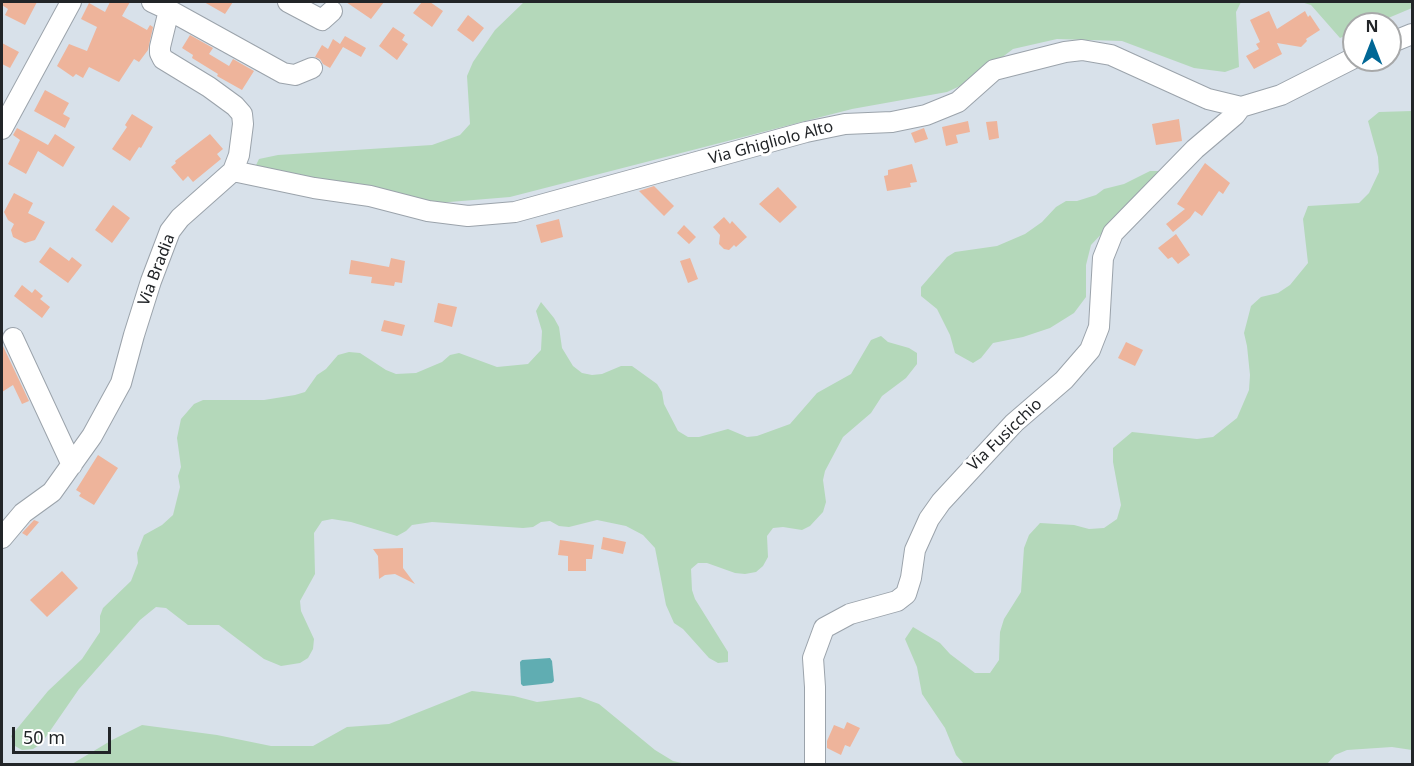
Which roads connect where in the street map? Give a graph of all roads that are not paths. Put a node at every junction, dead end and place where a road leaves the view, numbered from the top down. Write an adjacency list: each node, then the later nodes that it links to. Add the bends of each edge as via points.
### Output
1 (71, 2): 7 (street)
2 (288, 2): 4 (street, via 322,20)
3 (160, 6): 6 (street, via 283,73 295,75); 10 (street, via 163,59 209,87 242,114 239,155)
4 (332, 11)
5 (1342, 64): 8 (street, via 1281,95)
6 (312, 68)
7 (8, 100): 9 (street)
8 (1241, 107): 10 (street, Via Ghigliolo Alto, via 1208,99 1111,55 1082,50 994,70 958,102 926,115 806,132 515,212 468,216 428,211 370,196); 14 (street, Via Fusicchio, via 1113,233 1102,258 1100,327 1090,350 1064,380 1014,423 941,502 915,550 906,594 897,601 850,614 824,628 813,658)
9 (2, 129)
10 (233, 171): 12 (street, Via Bradia, via 170,231 121,383)
11 (13, 338): 12 (street)
12 (72, 465): 13 (street, Via Bradia, via 52,492 23,513)
13 (2, 538)
14 (814, 765)

